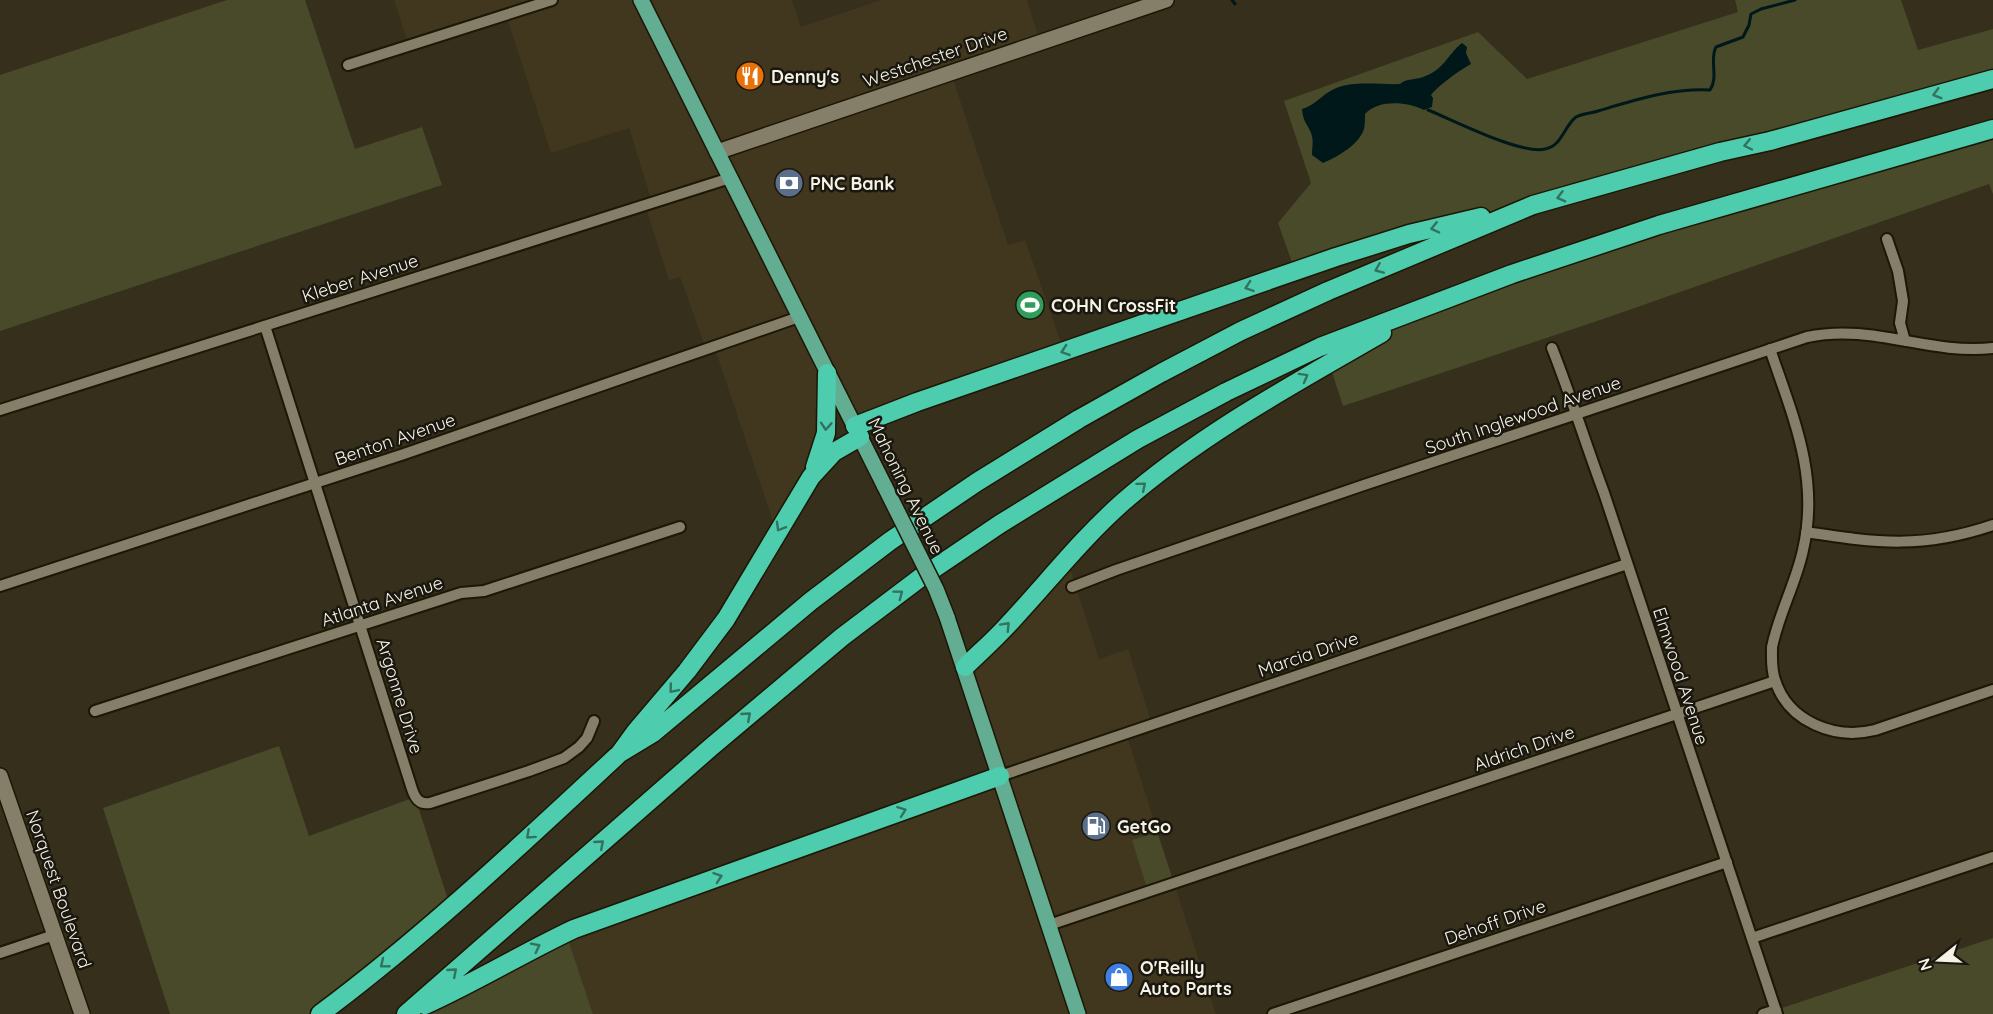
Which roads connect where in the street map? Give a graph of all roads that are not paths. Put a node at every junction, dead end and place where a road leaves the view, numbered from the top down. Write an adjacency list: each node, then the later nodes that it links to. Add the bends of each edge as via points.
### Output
1 (552, 0): 4 (street)
2 (641, 0): 7 (main road, Mahoning Avenue)
3 (1166, 0): 7 (street, Westchester Drive)
4 (348, 65)
5 (1993, 79): 9 (highway, one-way to 9)
6 (1993, 129): 11 (highway, via 1584,249)
7 (717, 152): 8 (main road, Mahoning Avenue)
8 (730, 178): 12 (main road, Mahoning Avenue); 13 (street, Kleber Avenue)
9 (1533, 205): 21 (highway, one-way to 21, via 1336,256 917,402); 37 (highway, one-way to 37, via 1252,326 1079,419 890,541 806,605 653,733)
10 (1887, 239): 14 (street, via 1898,271 1903,301 1900,323)
11 (1425, 308): 31 (highway, one-way to 11, via 1094,529 1148,481 1254,406); 47 (highway, one-way to 11, via 800,671 949,558 1068,480 1226,392 1320,346)
12 (799, 316): 18 (main road, Mahoning Avenue); 23 (street, Benton Avenue)
13 (265, 326): 19 (street, Kleber Avenue); 23 (street, Argonne Drive)
14 (1905, 341): 16 (street, South Inglewood Avenue, via 1957,350); 17 (street, South Inglewood Avenue, via 1833,333)
15 (1552, 348): 20 (street, Elmwood Avenue)
16 (1993, 348)
17 (1770, 349): 20 (street, South Inglewood Avenue); 26 (street, via 1805,457 1809,495)
18 (827, 373): 21 (main road, Mahoning Avenue); 22 (highway, one-way to 22, via 826,433)
19 (0, 410)
20 (1576, 414): 27 (street, Elmwood Avenue); 29 (street, South Inglewood Avenue)
21 (858, 431): 22 (highway); 31 (main road, Mahoning Avenue, bridge, via 936,589)
22 (811, 477): 37 (highway, one-way to 37, via 726,619)
23 (316, 483): 28 (street, Benton Avenue); 30 (street, Argonne Drive)
24 (1993, 525): 26 (street, via 1918,542 1878,542)
25 (680, 527): 30 (street, Atlanta Avenue, via 484,591 461,593)
26 (1806, 532): 32 (street, via 1774,638)
27 (1627, 564): 35 (street, Elmwood Avenue); 39 (street, Marcia Drive)
28 (0, 586)
29 (1072, 587)
30 (360, 625): 34 (street, Atlanta Avenue); 36 (street, Argonne Drive, via 412,789 421,803 564,758 587,738)
31 (965, 667): 39 (main road, Mahoning Avenue)
32 (1775, 681): 33 (street, via 1798,714 1821,728 1844,734 1875,730); 35 (street, Aldrich Drive)
33 (1993, 690)
34 (95, 711)
35 (1677, 714): 41 (street, Elmwood Avenue); 42 (street, Aldrich Drive)
36 (594, 721)
37 (620, 753): 49 (highway, one-way to 49, via 408,944)
38 (0, 776): 43 (street, Norquest Boulevard)
39 (1000, 776): 42 (main road, Mahoning Avenue); 47 (highway, one-way to 39, via 574,929)
40 (1993, 857): 44 (street)
41 (1727, 862): 44 (street, Elmwood Avenue); 51 (street, Dehoff Drive)
42 (1049, 926): 50 (main road, Mahoning Avenue)
43 (54, 935): 45 (street); 48 (street, Norquest Boulevard)
44 (1752, 938): 46 (street, Elmwood Avenue)
45 (0, 953)
46 (1777, 1012): 52 (street)
47 (408, 1013)
48 (82, 1014)
49 (320, 1014)
50 (1078, 1014)
51 (1273, 1014)
52 (1763, 1014)

